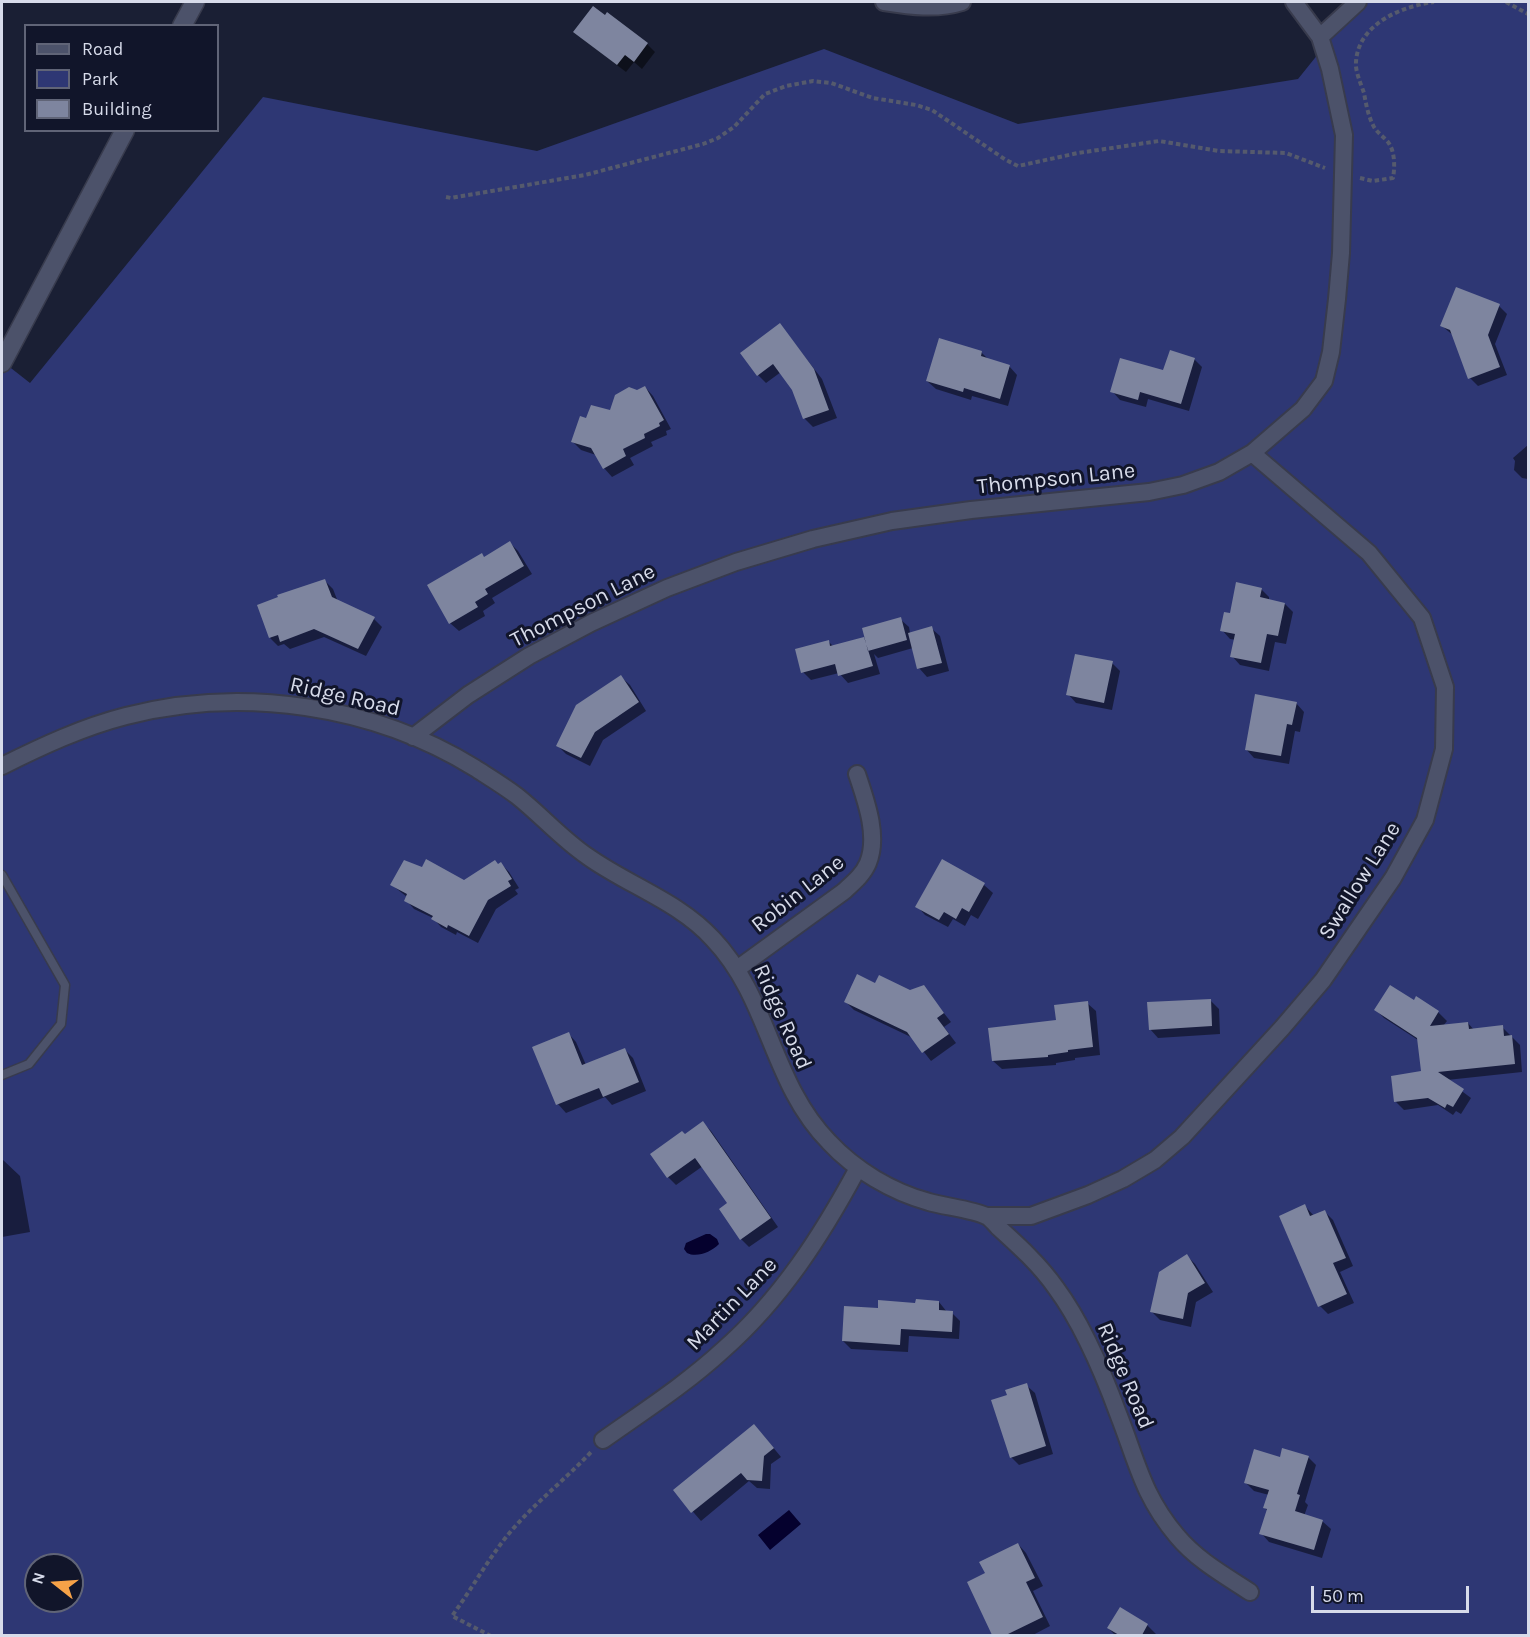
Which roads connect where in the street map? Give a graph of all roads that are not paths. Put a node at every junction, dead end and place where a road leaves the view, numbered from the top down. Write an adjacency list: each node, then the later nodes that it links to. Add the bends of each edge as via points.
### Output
1 (195, 2): 6 (street)
2 (884, 2): 3 (street, via 936,7)
3 (962, 2)
4 (1294, 2): 7 (street, Thompson Lane)
5 (1358, 2): 7 (street)
6 (183, 24)
7 (1320, 37): 10 (street, Thompson Lane, via 1344,135 1341,253 1331,352 1324,381 1303,409)
8 (124, 132): 9 (street)
9 (4, 352)
10 (1252, 453): 11 (street, Thompson Lane, via 1219,472 1160,490 892,521 736,562 667,588 550,645 468,695); 18 (street, Swallow Lane, via 1369,553 1422,618 1445,687 1444,749 1425,820 1393,878 1323,980 1182,1137 1155,1160 1088,1195 1031,1216)
11 (413, 737): 12 (street, Ridge Road, via 325,710 226,702 176,706 127,716 79,730); 15 (street, Ridge Road, via 472,766 516,796 587,856 687,916 713,939)
12 (2, 766)
13 (857, 774): 15 (street, Robin Lane, via 873,840 868,863 843,892)
14 (2, 875): 16 (lane, via 65,985 61,1024 29,1064)
15 (737, 969): 17 (street, Ridge Road, via 761,1015 788,1086 829,1143)
16 (2, 1075)
17 (858, 1168): 18 (street, Ridge Road, via 923,1201); 19 (street, Martin Lane, via 831,1219 768,1306 690,1378)
18 (986, 1216): 20 (street, Ridge Road, via 1023,1249 1076,1316 1119,1414 1142,1482 1160,1514 1201,1560)
19 (603, 1440)
20 (1250, 1592)

